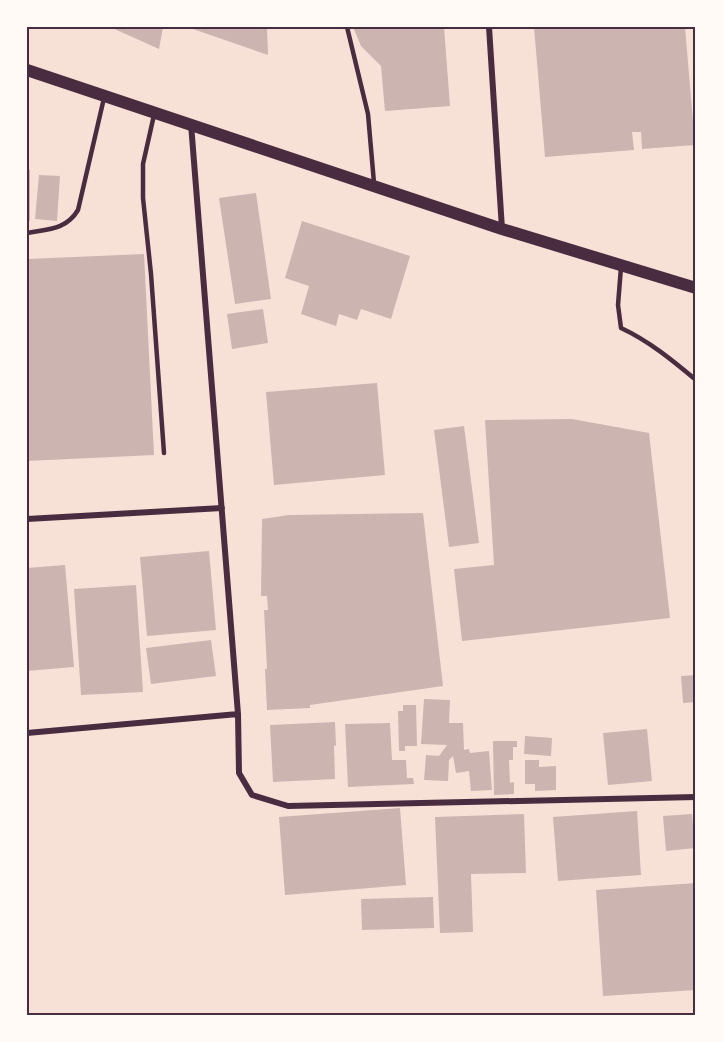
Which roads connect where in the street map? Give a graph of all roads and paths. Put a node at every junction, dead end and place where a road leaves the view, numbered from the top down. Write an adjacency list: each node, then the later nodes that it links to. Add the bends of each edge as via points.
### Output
1 (347, 27): 7 (lane, via 368,114)
2 (489, 27): 8 (street)
3 (27, 70): 4 (main road)
4 (104, 96): 5 (main road); 9 (lane, via 73,219 64,225)
5 (155, 112): 6 (main road); 13 (lane, via 143,164 143,198)
6 (191, 123): 7 (main road); 14 (street)
7 (374, 186): 8 (main road)
8 (501, 229): 10 (main road)
9 (27, 233)
10 (621, 265): 11 (main road); 12 (lane, via 621,328 639,336)
11 (696, 288)
12 (696, 380)
13 (164, 453)
14 (222, 508): 15 (street); 16 (street)
15 (27, 519)
16 (238, 714): 17 (street); 18 (street, via 239,773 252,795 288,806)
17 (27, 733)
18 (696, 797)

